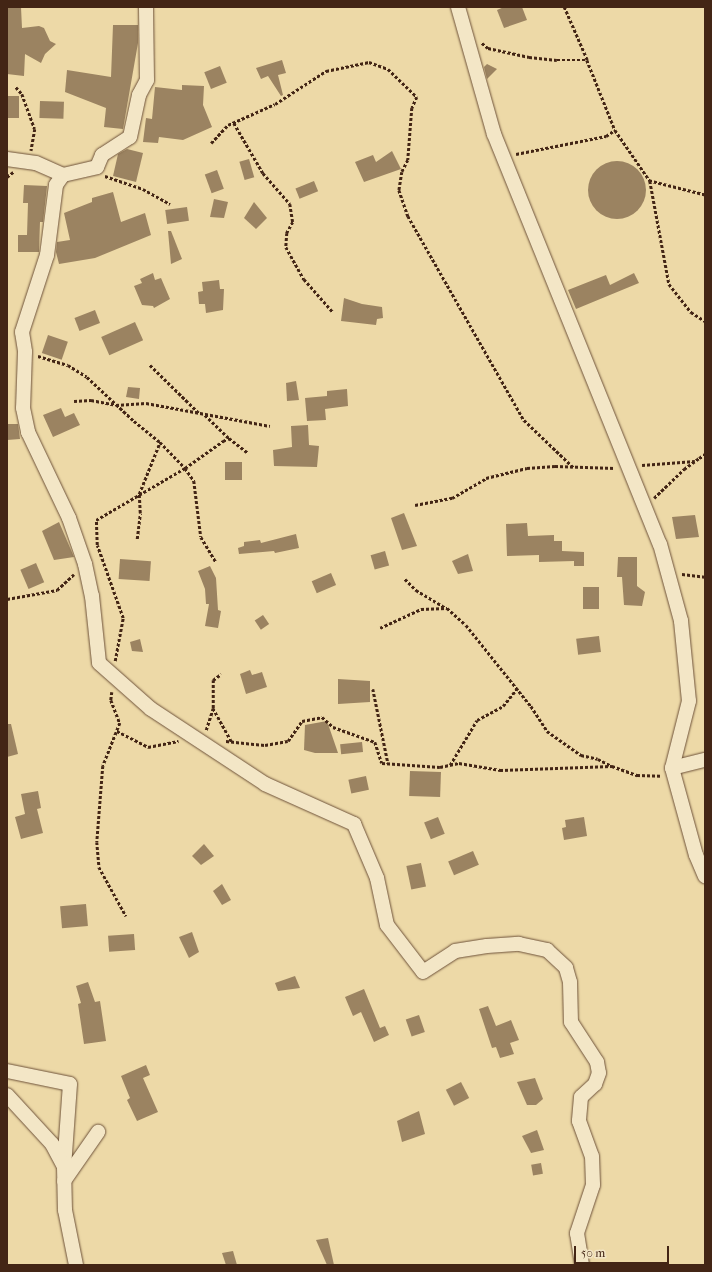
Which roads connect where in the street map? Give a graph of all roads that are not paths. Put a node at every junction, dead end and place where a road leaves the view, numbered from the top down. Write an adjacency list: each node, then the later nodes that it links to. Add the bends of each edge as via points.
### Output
1 (146, 7): 4 (street, via 147,80 139,95 130,136 102,155 96,167)
2 (458, 7): 6 (street, via 498,145 660,544 681,621 689,701)
3 (7, 159): 4 (street, via 36,163)
4 (63, 175): 13 (street, via 56,185 47,255 22,332 25,352 23,408 28,432 68,518 85,564 92,596 99,663 151,709 265,784 354,824 377,878 387,925 423,972 455,951 519,944 547,950 566,968 570,982 571,1022 597,1062 599,1073 595,1084 581,1097 579,1120 592,1156 593,1185 577,1234)
5 (705, 760): 6 (street)
6 (672, 768): 7 (street, via 696,855)
7 (705, 876)
8 (7, 1071): 11 (street, via 70,1084)
9 (7, 1095): 11 (street, via 52,1144)
10 (98, 1132): 11 (street)
11 (64, 1174): 12 (street, via 65,1210)
12 (76, 1265)
13 (582, 1265)

